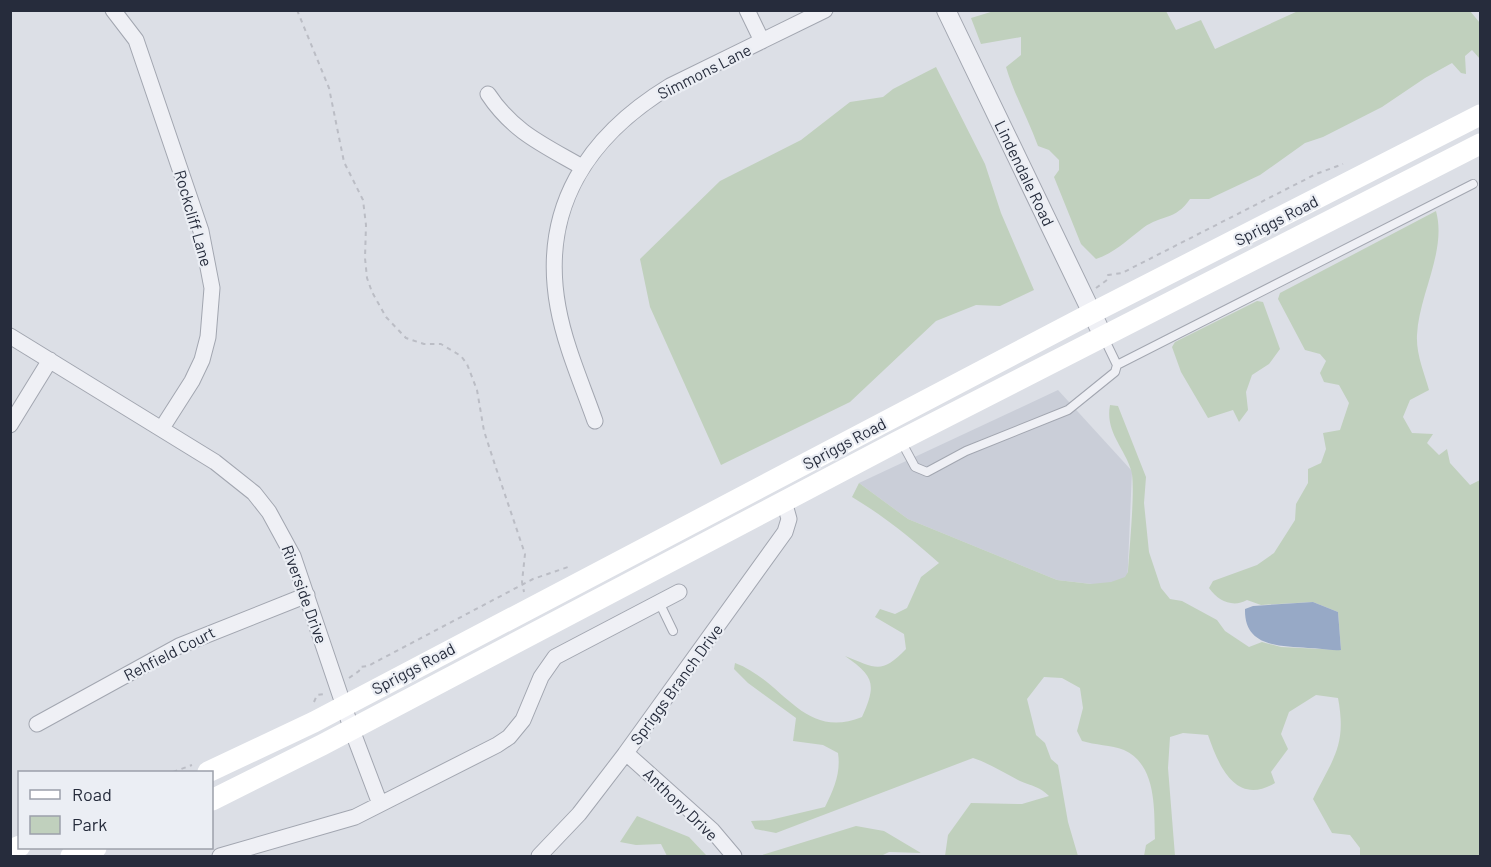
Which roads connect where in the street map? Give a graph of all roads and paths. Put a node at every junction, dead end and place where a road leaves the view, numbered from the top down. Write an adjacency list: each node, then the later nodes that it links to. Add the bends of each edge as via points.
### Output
1 (113, 10): 21 (street, Rockcliff Lane, via 136,40 201,231 212,288 210,326 202,360)
2 (297, 10): 25 (path, via 329,88 344,162 363,200 365,258 372,292 406,338 441,344 467,364 488,442 524,547)
3 (747, 10): 6 (street)
4 (825, 10): 6 (street, Simmons Lane)
5 (946, 10): 14 (street, Lindendale Road)
6 (762, 41): 11 (street, Simmons Lane, via 646,100 620,122)
7 (488, 94): 11 (street, via 523,134)
8 (1480, 115): 14 (main road, Spriggs Road)
9 (1480, 144): 16 (main road, Spriggs Road)
10 (1349, 162): 13 (path, via 1316,174 1122,273 1108,275)
11 (582, 167): 19 (street, Simmons Lane, via 557,230 554,279 562,325)
12 (1473, 184): 18 (lane)
13 (1107, 280)
14 (1092, 313): 16 (street, Lindendale Road); 29 (main road, Spriggs Road)
15 (10, 336): 17 (street, Riverside Drive)
16 (1103, 336): 18 (lane); 22 (main road, Spriggs Road)
17 (50, 360): 20 (street); 21 (street, Riverside Drive)
18 (1117, 365): 22 (lane, via 1115,372 1068,410 966,451 927,472 915,467)
19 (595, 421)
20 (10, 425)
21 (162, 428): 27 (street, Riverside Drive, via 216,462 254,494 285,538)
22 (901, 440): 23 (main road, Spriggs Road)
23 (784, 501): 36 (main road, Spriggs Road); 37 (street, Spriggs Branch Drive, via 788,526)
24 (579, 563): 25 (path)
25 (522, 585): 29 (path); 31 (path, via 368,666 360,666)
26 (679, 592): 28 (street)
27 (307, 595): 34 (street, Riverside Drive); 35 (street, Rehfield Court, via 179,646)
28 (658, 602): 30 (lane); 40 (street, via 555,657 524,720 504,741)
29 (528, 609): 34 (main road, Spriggs Road)
30 (673, 631)
31 (359, 671)
32 (317, 695): 33 (path)
33 (321, 695)
34 (343, 705): 36 (street, Riverside Drive); 38 (main road, Spriggs Road)
35 (37, 724)
36 (352, 730): 39 (main road, Spriggs Road); 40 (street, Riverside Drive)
37 (626, 753): 44 (street, Spriggs Branch Drive, via 579,814); 45 (street, Anthony Drive, via 704,823)
38 (210, 771)
39 (213, 800)
40 (380, 804): 43 (street, via 349,820)
41 (93, 849): 42 (main road)
42 (71, 856)
43 (220, 856)
44 (539, 856)
45 (734, 856)

